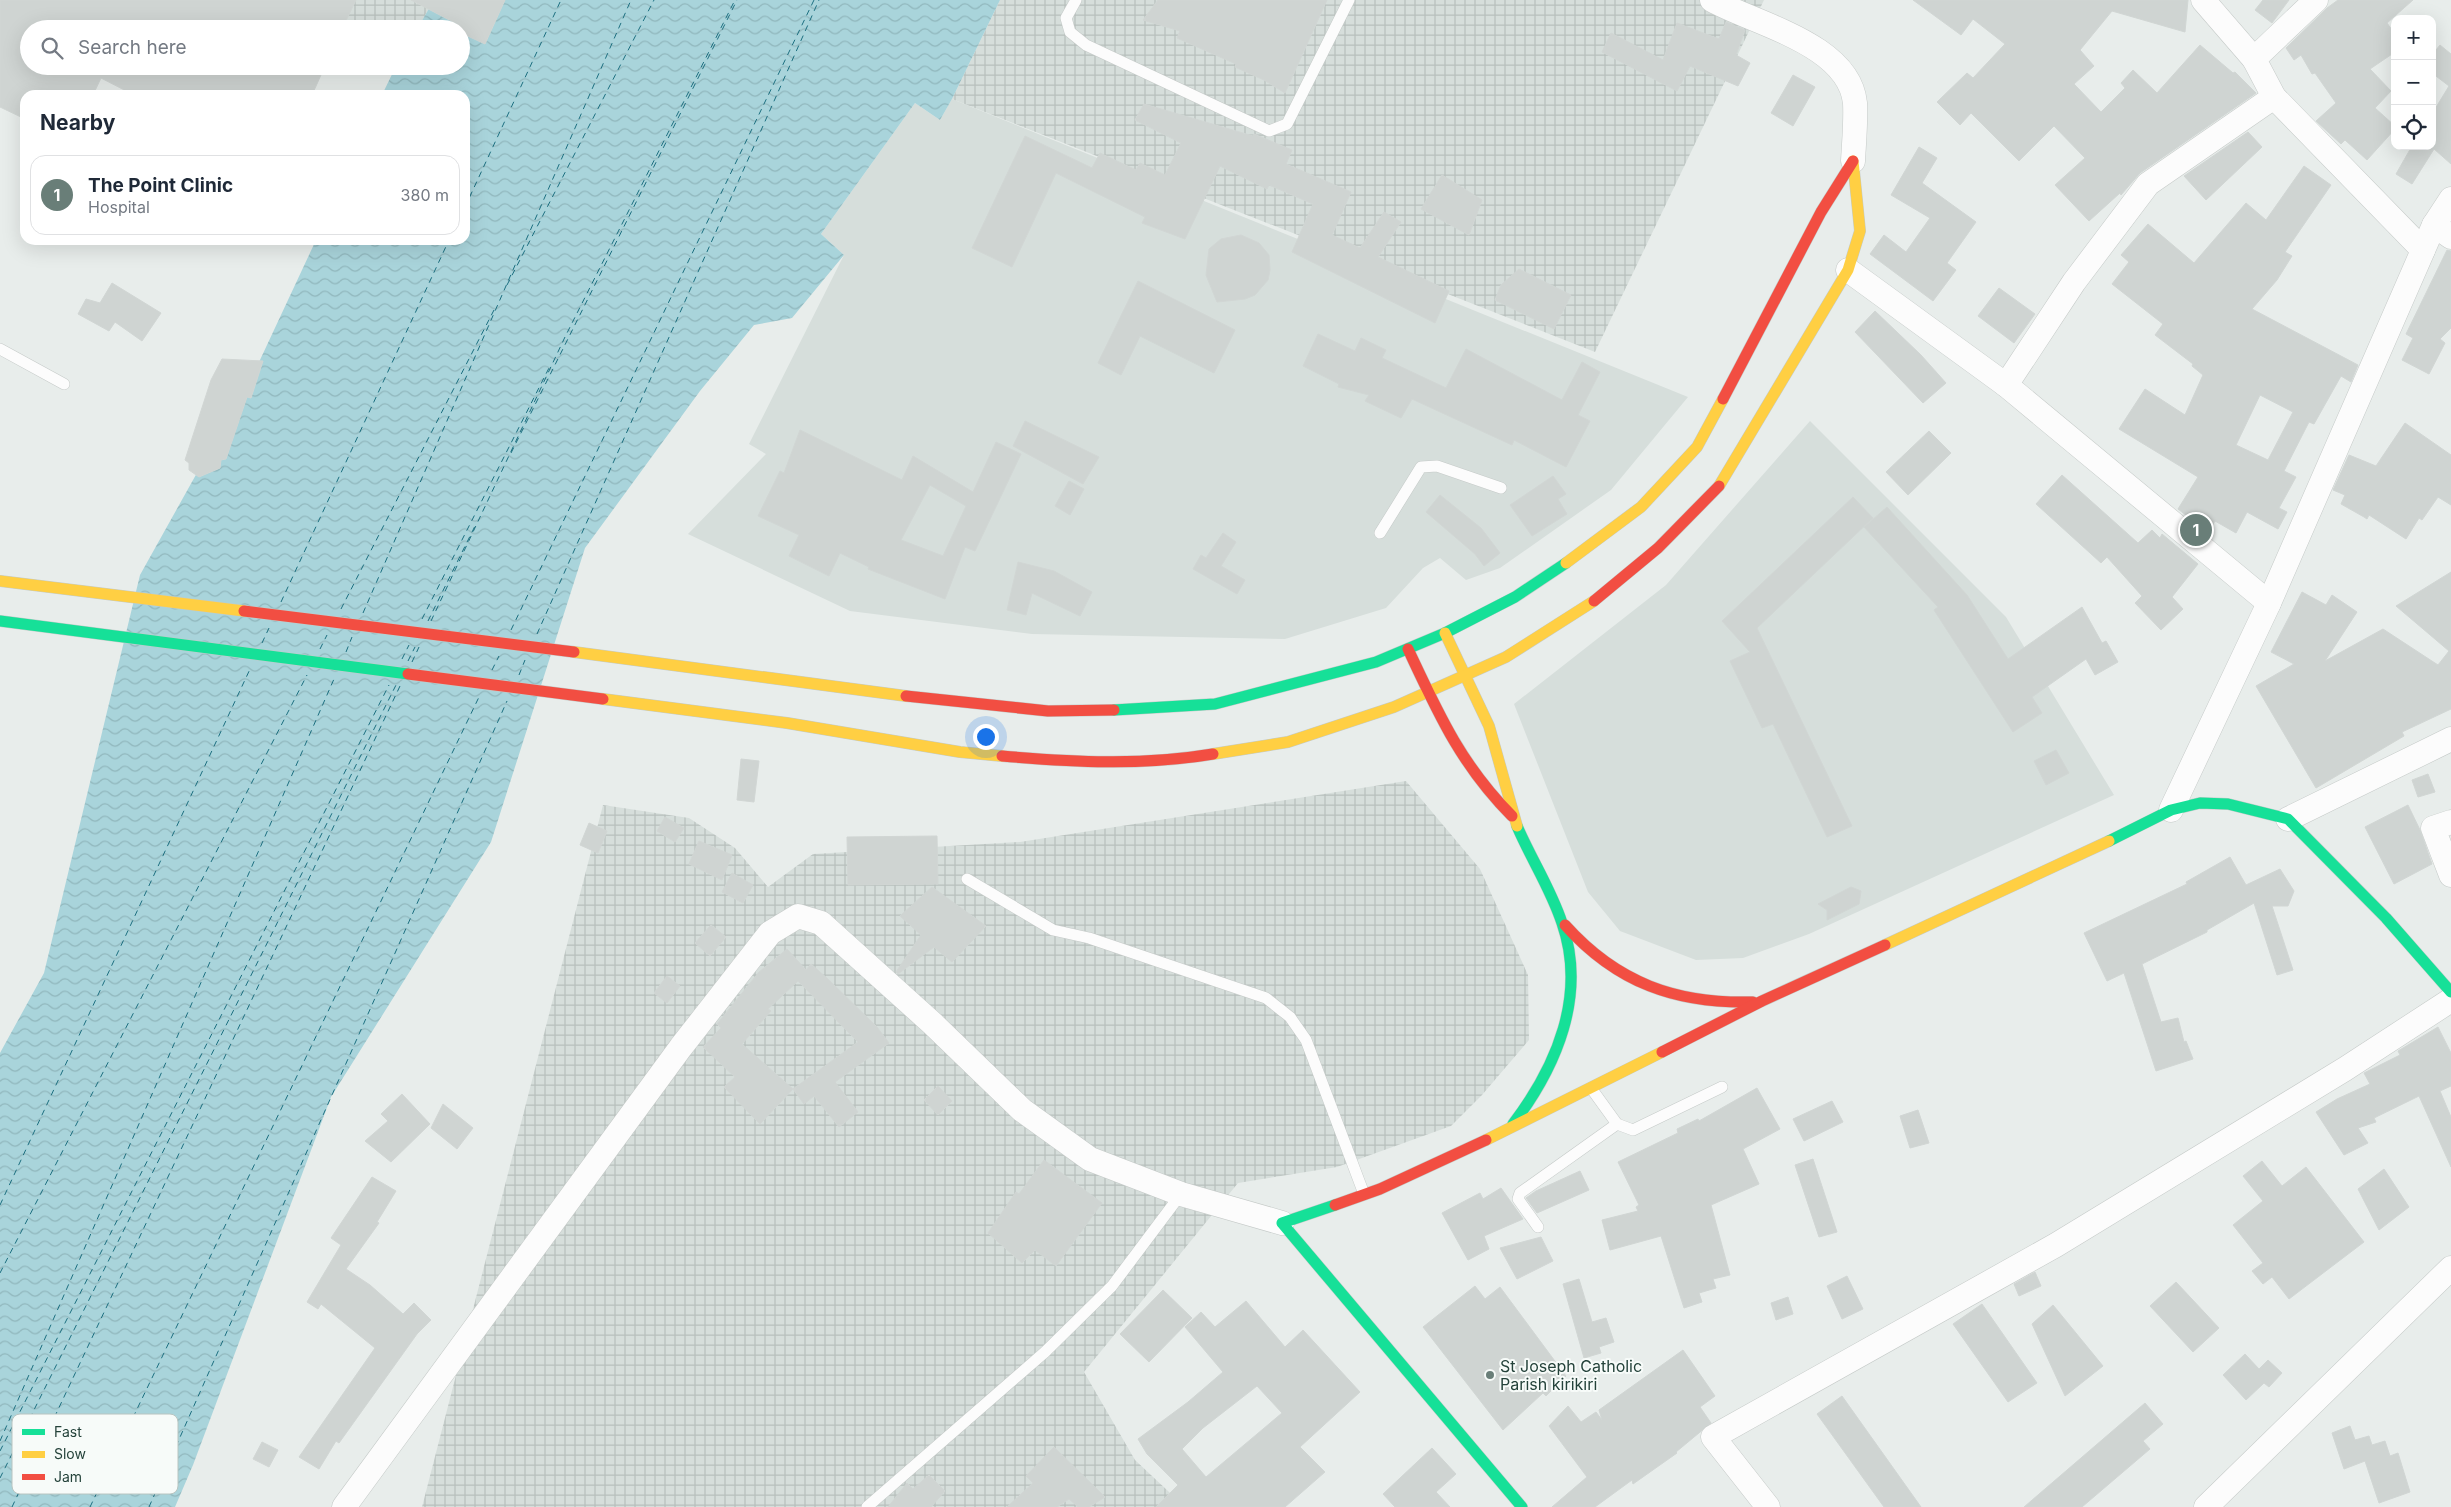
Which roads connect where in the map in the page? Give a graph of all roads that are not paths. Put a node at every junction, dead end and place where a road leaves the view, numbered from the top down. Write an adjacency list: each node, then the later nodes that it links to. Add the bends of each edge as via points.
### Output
1 (1076, 0): 2 (lane, via 1066,18 1070,32 1086,45 1269,131 1287,124)
2 (1349, 0)
3 (1712, 0): 8 (street, via 1799,39 1830,59 1847,82 1855,102)
4 (2203, 0): 6 (street)
5 (2316, 0): 6 (street)
6 (2254, 59): 7 (street)
7 (2274, 97): 11 (street); 15 (street, via 2148,184 2074,282)
8 (1854, 161): 12 (main road, via 1860,231); 21 (main road, via 1820,212 1697,447 1641,507 1588,549 1516,597)
9 (2451, 199): 10 (street)
10 (2443, 231): 11 (street)
11 (2423, 250): 19 (street)
12 (1848, 270): 15 (street); 23 (main road, via 1718,487 1658,548 1605,593 1514,652)
13 (0, 349): 14 (lane)
14 (64, 384)
15 (2006, 385): 19 (street)
16 (1501, 488): 17 (lane, via 1436,466 1421,467)
17 (1380, 533)
18 (0, 580): 22 (main road, via 790,679 947,702 1048,711 1134,710 1215,704 1376,662)
19 (2269, 603): 26 (street)
20 (0, 621): 24 (main road, via 787,723 960,752 1086,763 1193,758 1288,742 1358,721)
21 (1445, 633): 22 (main road); 23 (main road)
22 (1408, 649): 24 (main road)
23 (1466, 676): 24 (main road); 27 (main road, via 1494,740)
24 (1428, 692): 27 (main road, via 1466,761)
25 (2451, 739): 28 (street)
26 (2171, 810): 28 (main road, via 2200,803 2228,804); 35 (main road, via 2087,852)
27 (1514, 819): 32 (main road)
28 (2288, 819): 33 (main road, via 2386,918)
29 (2451, 822): 30 (street, via 2432,828)
30 (2451, 875)
31 (967, 879): 41 (lane, via 1053,930 1089,938 1266,998 1290,1017 1306,1040)
32 (1563, 922): 35 (main road, via 1581,945 1605,962 1633,980 1665,994 1698,1002); 39 (main road, via 1571,949 1572,967 1571,992 1559,1045 1531,1102)
33 (2451, 992)
34 (2451, 1000): 48 (street, via 2345,1069 2056,1245 1712,1436)
35 (1762, 1001): 36 (main road)
36 (1591, 1088): 38 (lane); 39 (main road)
37 (1722, 1088): 38 (lane, via 1633,1130)
38 (1617, 1124): 43 (lane, via 1520,1193 1518,1199)
39 (1507, 1131): 41 (main road)
40 (1181, 1194): 42 (street); 45 (street, via 1082,1154 1022,1110 821,923 798,916 770,933 682,1047); 46 (lane, via 1112,1286 1045,1352)
41 (1364, 1194): 42 (main road)
42 (1282, 1223): 47 (main road)
43 (1538, 1227)
44 (2451, 1268): 49 (street)
45 (344, 1507)
46 (867, 1507)
47 (1522, 1507)
48 (1768, 1507)
49 (2206, 1507)

